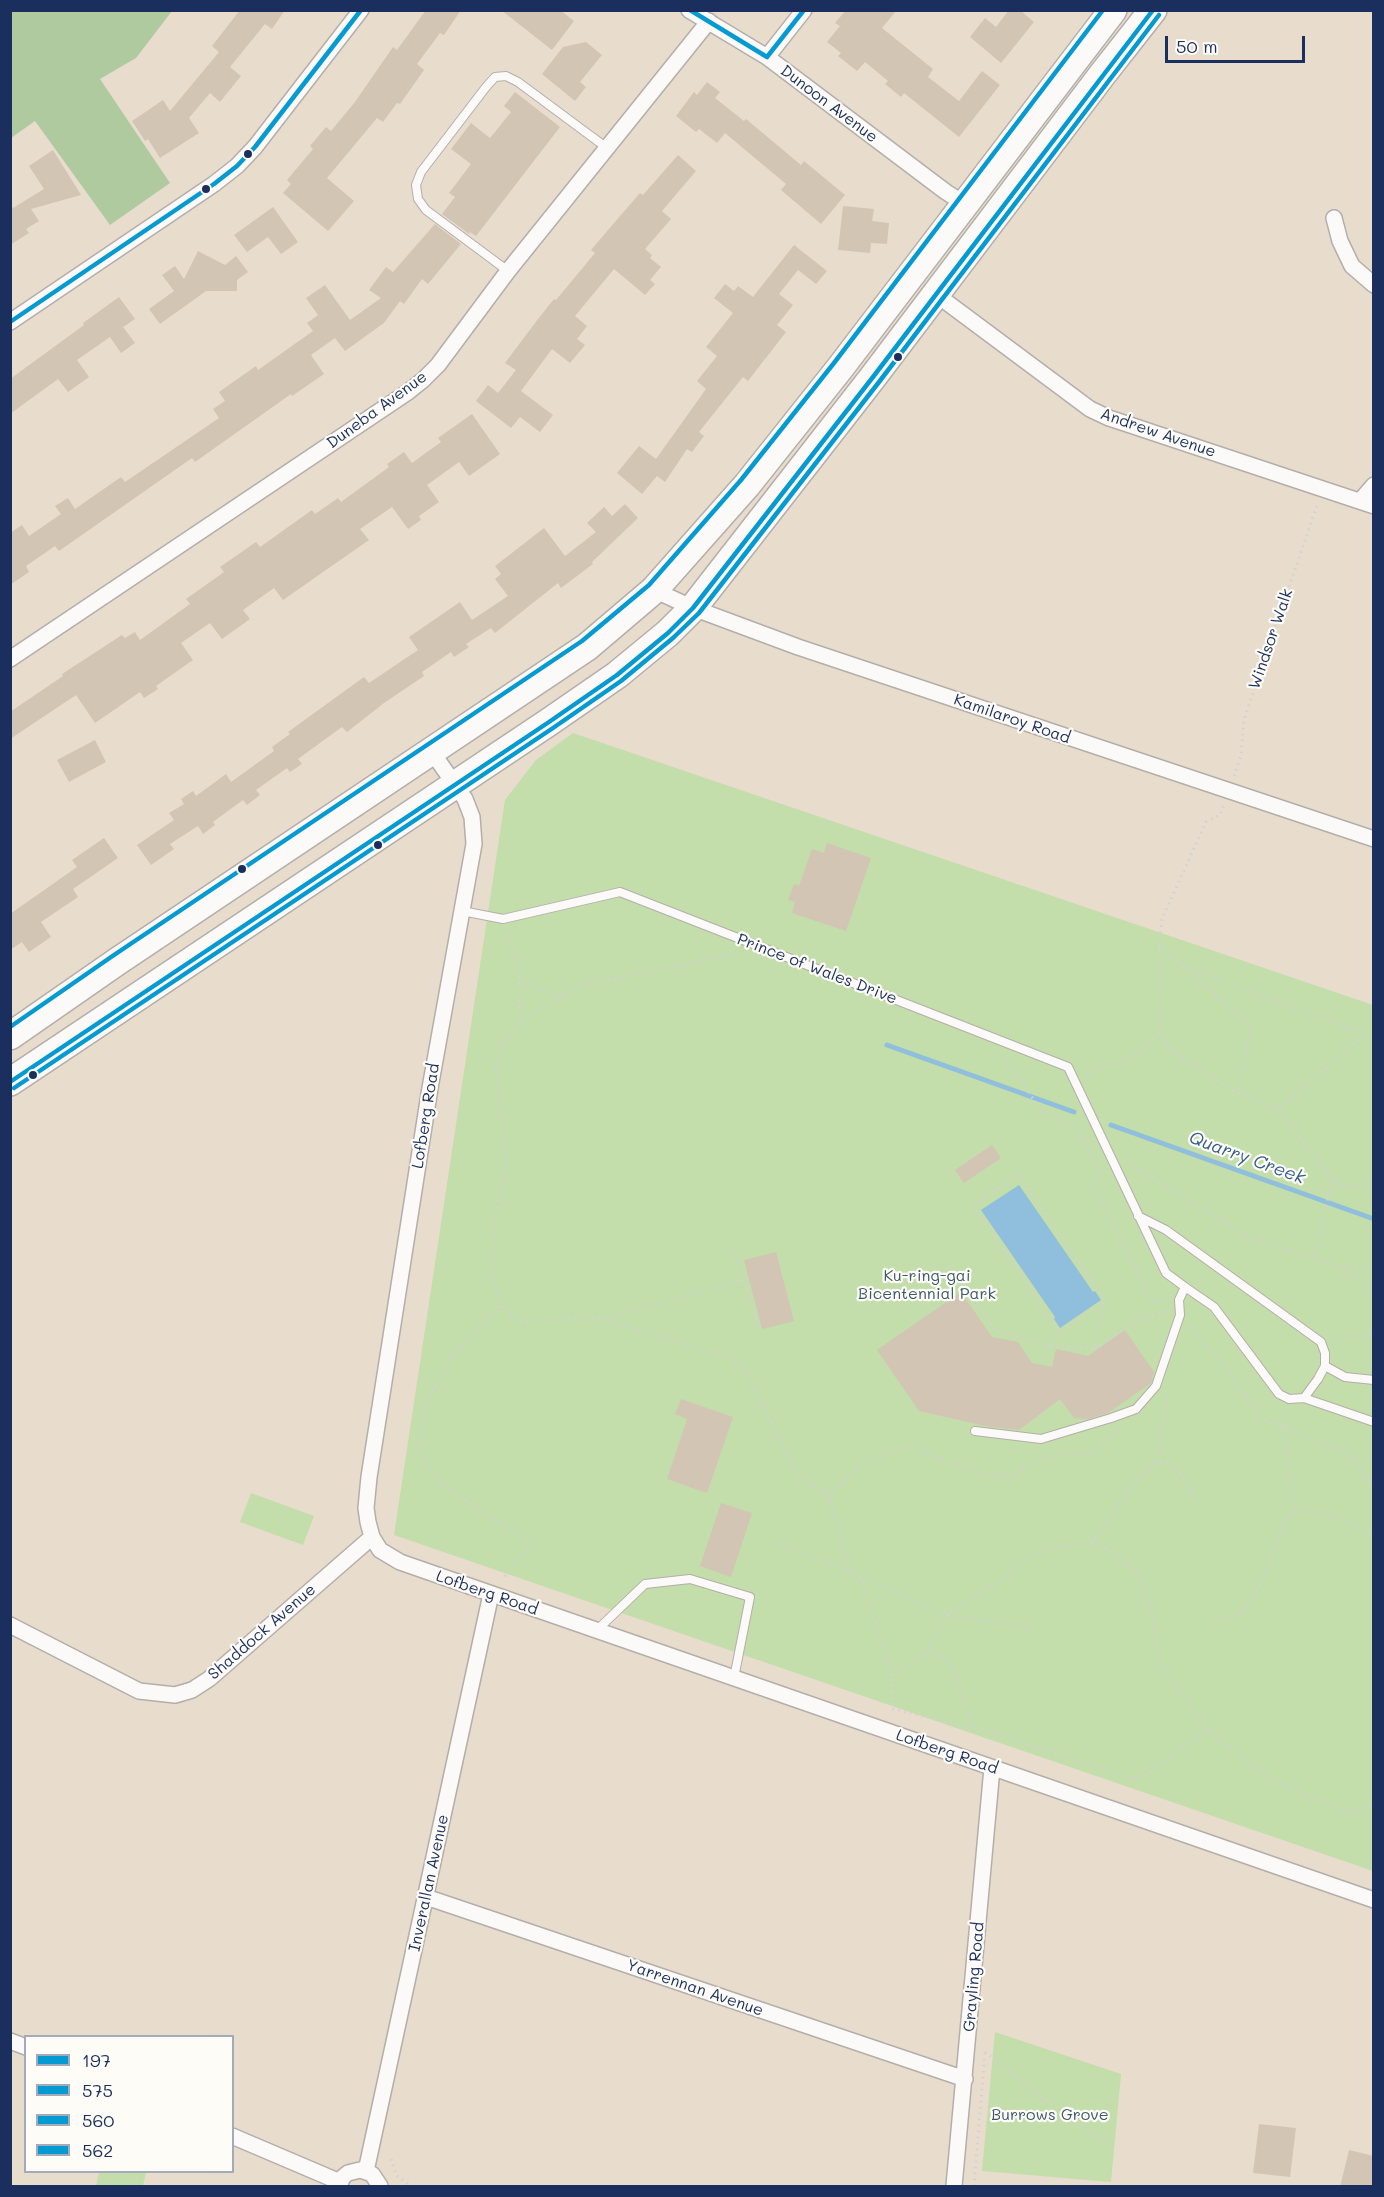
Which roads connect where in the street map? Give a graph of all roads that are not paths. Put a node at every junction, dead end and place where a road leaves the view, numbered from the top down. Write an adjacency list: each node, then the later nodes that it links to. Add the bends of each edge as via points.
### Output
1 (361, 10): 14 (street, via 237,166)
2 (689, 10): 6 (street, Dunoon Avenue)
3 (804, 10): 7 (street)
4 (1113, 10): 9 (highway)
5 (1153, 10): 13 (highway)
6 (709, 21): 7 (street, Dunoon Avenue); 8 (street, Duneba Avenue)
7 (767, 57): 9 (street, Dunoon Avenue)
8 (607, 148): 11 (street, Duneba Avenue); 11 (lane, via 518,82 506,76 495,77 486,87 421,172 418,198 426,210)
9 (965, 204): 17 (highway, via 747,485)
10 (1334, 218): 12 (street, via 1352,266)
11 (508, 272): 19 (street, Duneba Avenue, via 438,365 408,392)
12 (1374, 285)
13 (937, 294): 16 (street, Andrew Avenue, via 1090,409); 18 (highway)
14 (10, 322)
15 (1374, 485): 16 (street)
16 (1367, 504)
17 (654, 590): 18 (street, Kamilaroy Road); 20 (highway, via 587,647)
18 (693, 608): 21 (highway, via 617,675); 22 (street, Kamilaroy Road, via 798,647)
19 (10, 659)
20 (432, 752): 21 (street, Lofberg Road); 24 (highway)
21 (456, 784): 23 (street, Lofberg Road, via 474,830); 25 (highway)
22 (1374, 839)
23 (462, 911): 26 (lane, Prince of Wales Drive, via 503,919 620,892 1068,1067); 33 (street, Lofberg Road, via 369,1477 366,1508)
24 (10, 1036)
25 (10, 1082)
26 (1138, 1216): 27 (lane, Prince of Wales Drive, via 1166,1274); 28 (lane, via 1166,1230 1321,1342)
27 (1185, 1287): 30 (lane, Prince of Wales Drive, via 1214,1307 1279,1394 1289,1399); 32 (lane, via 1156,1386 1136,1409 1041,1439)
28 (1324, 1366): 29 (lane, via 1345,1377); 30 (lane)
29 (1374, 1380)
30 (1304, 1398): 31 (lane)
31 (1374, 1422)
32 (975, 1431)
33 (372, 1537): 34 (street, Lofberg Road, via 380,1550 400,1562); 35 (street, Shaddock Avenue, via 209,1679 175,1695 139,1691)
34 (491, 1594): 36 (street, Lofberg Road); 39 (street, Inverallan Avenue)
35 (10, 1625)
36 (597, 1630): 37 (street, Lofberg Road); 37 (lane, via 645,1584 690,1579 750,1597)
37 (734, 1678): 38 (street, Lofberg Road)
38 (992, 1768): 40 (street, Lofberg Road); 41 (street, Grayling Road)
39 (426, 1897): 41 (street, Yarrennan Avenue); 43 (street, Inverallan Avenue)
40 (1374, 1900)
41 (965, 2079): 46 (street, Grayling Road)
42 (234, 2137): 44 (street)
43 (366, 2171): 44 (street, via 354,2170); 45 (street)
44 (339, 2184)
45 (380, 2187)
46 (954, 2187)

